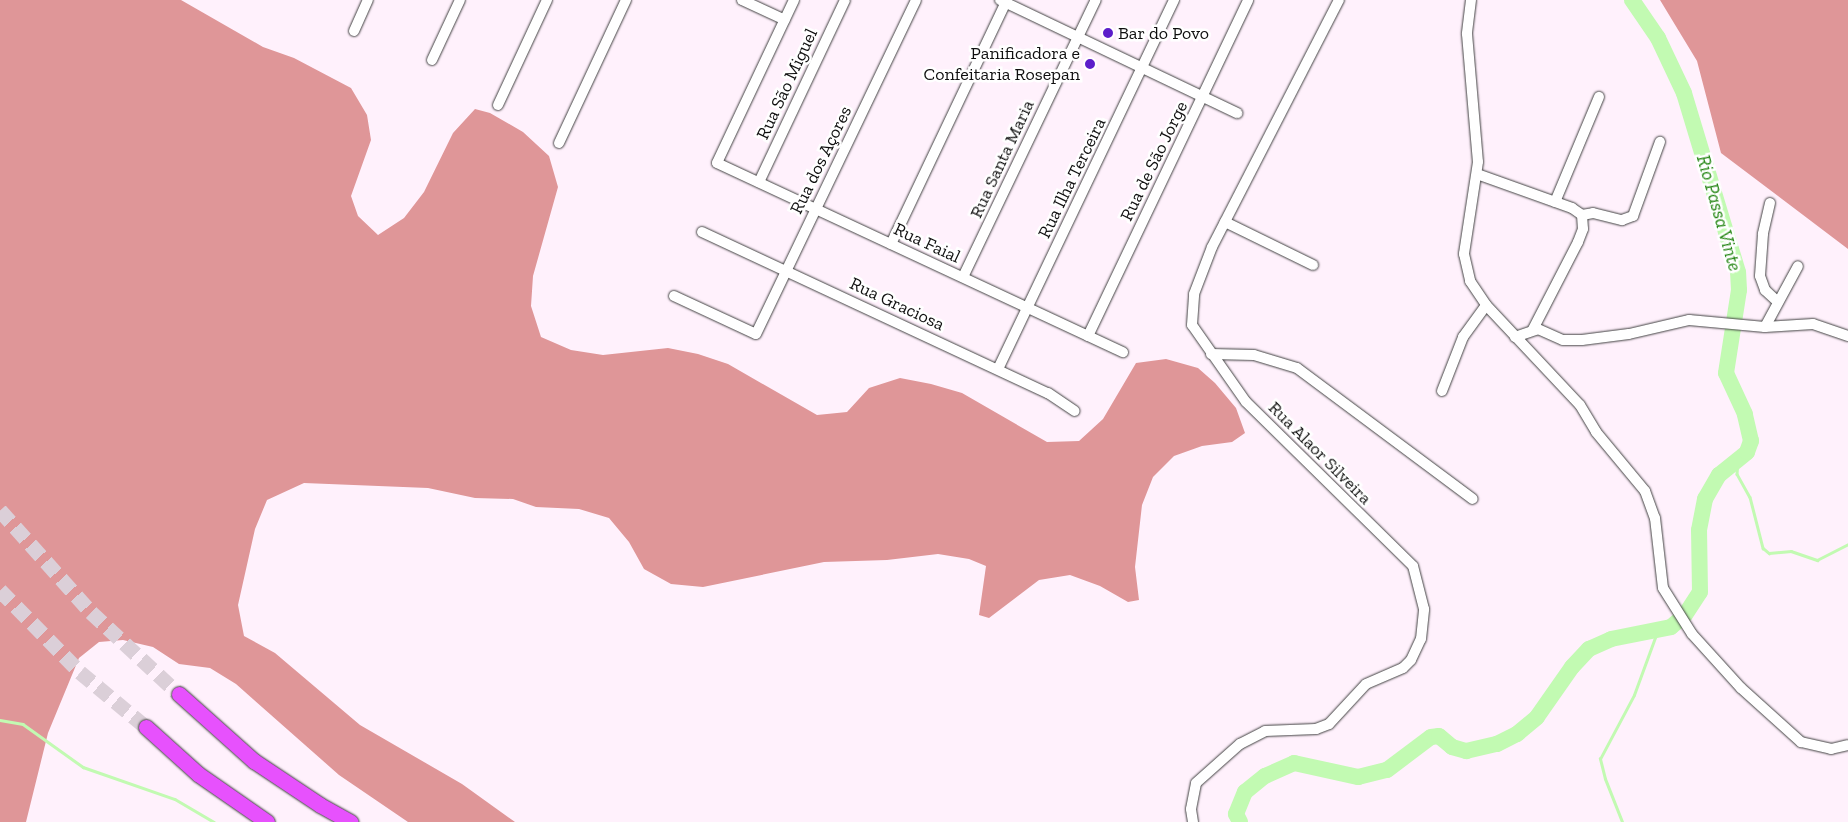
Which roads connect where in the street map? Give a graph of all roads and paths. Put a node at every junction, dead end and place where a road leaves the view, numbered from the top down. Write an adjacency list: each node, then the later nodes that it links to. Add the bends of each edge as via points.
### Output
1 (368, 0): 16 (street)
2 (460, 0): 18 (street)
3 (546, 0): 22 (street)
4 (626, 0): 25 (street)
5 (742, 0): 15 (street)
6 (794, 0): 15 (street)
7 (845, 0): 27 (street, Rua São Miguel)
8 (916, 0): 30 (street, Rua dos Açores)
9 (1096, 0): 17 (street, Rua Santa Maria)
10 (1174, 0): 19 (street, Rua Ilha Terceira)
11 (1248, 0): 20 (street, Rua de São Jorge)
12 (1339, 0): 32 (street, Rua Alaor Silveira)
13 (1471, 0): 26 (street, via 1467,34 1478,141)
14 (1004, 1): 17 (street); 34 (street)
15 (785, 20): 27 (street, Rua Faial, via 717,163)
16 (354, 31)
17 (1078, 37): 19 (street); 38 (street, Rua Santa Maria)
18 (432, 60)
19 (1142, 68): 20 (street); 42 (street, Rua Ilha Terceira)
20 (1203, 97): 23 (street); 45 (street, Rua de São Jorge)
21 (1599, 97): 28 (street)
22 (498, 104)
23 (1237, 113)
24 (1660, 142): 31 (street, via 1633,216 1622,220 1593,213)
25 (559, 144)
26 (1477, 174): 28 (street); 41 (street, via 1464,254 1470,281)
27 (759, 182): 30 (street, Rua Faial)
28 (1555, 202): 31 (street)
29 (1770, 203): 40 (street, via 1763,234 1760,276 1764,290)
30 (816, 209): 34 (street, Rua Faial); 37 (street, Rua dos Açores)
31 (1582, 215): 44 (street, via 1583,229 1578,242)
32 (1225, 222): 35 (street); 49 (street, Rua Alaor Silveira, via 1201,273 1191,305 1192,325)
33 (702, 232): 37 (street, Rua Graciosa)
34 (891, 244): 38 (street, Rua Faial)
35 (1313, 264)
36 (1798, 266): 40 (street)
37 (786, 271): 39 (street, Rua dos Açores, via 756,334); 50 (street, Rua Graciosa)
38 (963, 277): 42 (street, Rua Faial)
39 (674, 296)
40 (1777, 301): 43 (street)
41 (1486, 305): 47 (street); 51 (street, via 1463,337)
42 (1028, 308): 45 (street, Rua Faial); 50 (street, Rua Ilha Terceira)
43 (1765, 327): 44 (street, via 1679,320 1642,332 1582,340 1563,340); 46 (street, via 1813,324)
44 (1533, 329): 47 (street)
45 (1088, 336): 48 (street, Rua Faial)
46 (1848, 336)
47 (1515, 337): 56 (street, via 1580,405 1596,432 1645,491 1655,518 1664,588 1680,618 1742,688 1801,742 1831,748)
48 (1123, 352)
49 (1211, 354): 53 (street, via 1254,355 1297,368); 59 (street, Rua Alaor Silveira, via 1246,402 1300,458 1404,554 1419,581 1424,609 1421,639 1411,660 1403,668 1366,684 1329,724 1316,729 1265,731 1240,744 1196,783 1191,808)
50 (998, 369): 52 (street, Rua Graciosa, via 1059,398)
51 (1442, 390)
52 (1075, 411)
53 (1473, 499)
54 (179, 694): 58 (highway, via 254,760)
55 (146, 727): 57 (highway, via 198,774)
56 (1848, 745)
57 (266, 822)
58 (351, 822)
59 (1193, 822)

